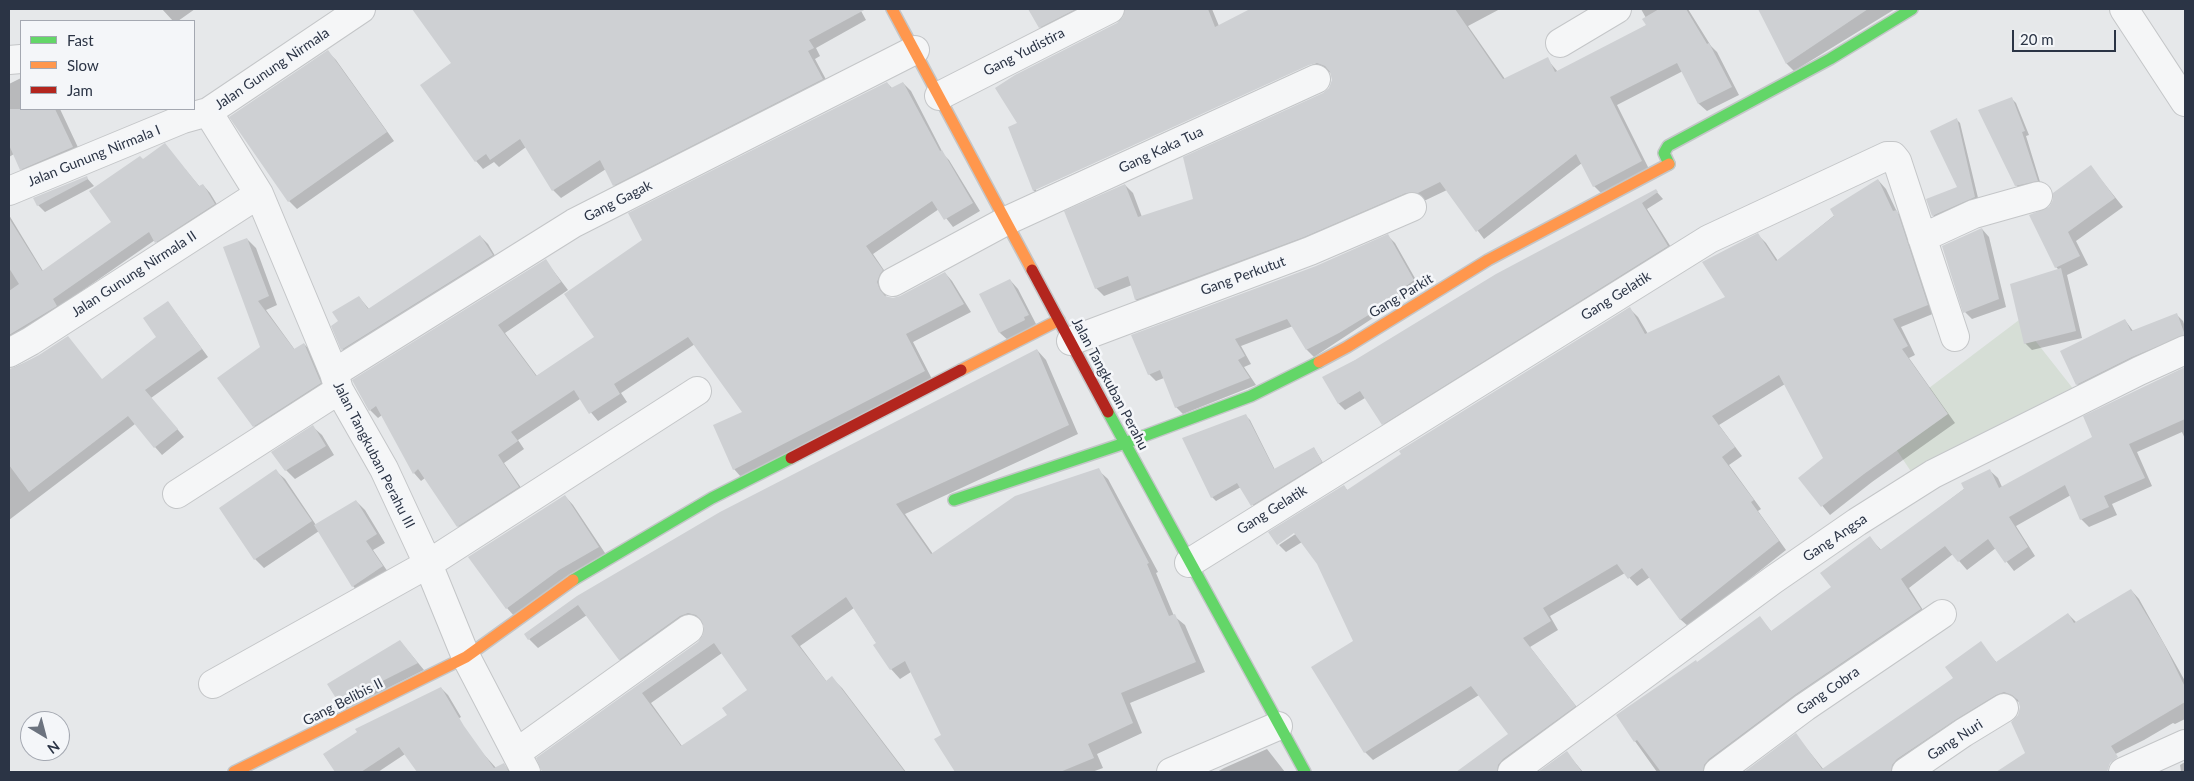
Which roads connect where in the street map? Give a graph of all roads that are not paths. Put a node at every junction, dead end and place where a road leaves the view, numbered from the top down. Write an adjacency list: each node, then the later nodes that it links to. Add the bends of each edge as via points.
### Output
1 (361, 9): 12 (street, Jalan Gunung Nirmala)
2 (892, 9): 8 (street, Jalan Tangkuban Perahu)
3 (1110, 9): 10 (street, Gang Yudistira)
4 (1617, 9): 7 (street)
5 (1912, 9): 26 (street, Gang Parkit, via 1830,59 1668,146 1664,153 1668,164 1488,260 1347,346 1251,396)
6 (2124, 9): 11 (street)
7 (1560, 43)
8 (915, 50): 10 (street, Jalan Tangkuban Perahu); 24 (street, Gang Gagak, via 574,223)
9 (1316, 79): 17 (street, Gang Kaka Tua)
10 (939, 96): 17 (street, Jalan Tangkuban Perahu)
11 (2185, 102)
12 (208, 112): 13 (street, Jalan Gunung Nirmala I, via 183,119); 14 (street, Jalan Tangkuban Perahu III)
13 (9, 191)
14 (259, 194): 23 (street, Jalan Gunung Nirmala II); 24 (street, Jalan Tangkuban Perahu III)
15 (2038, 196): 18 (street, via 1974,214)
16 (1412, 207): 20 (street, Gang Perkutut, via 1310,251)
17 (1006, 221): 19 (street, Gang Kaka Tua); 20 (street, Jalan Tangkuban Perahu)
18 (1922, 238): 21 (street, Gang Gelatik); 29 (street, Gang Gelatik, via 1897,160 1887,156 1709,239)
19 (893, 282)
20 (1065, 330): 26 (street, Jalan Tangkuban Perahu); 33 (street, Gang Belibis II, via 712,498 568,583)
21 (1955, 337)
22 (2185, 350): 42 (street, Gang Angsa, via 1924,480 1857,522)
23 (9, 353)
24 (336, 381): 27 (street, Gang Gagak); 30 (street, Jalan Tangkuban Perahu III, via 384,469)
25 (697, 391): 30 (street)
26 (1125, 443): 28 (street); 29 (street, Jalan Tangkuban Perahu)
27 (177, 494)
28 (954, 500)
29 (1189, 562): 36 (street, Jalan Tangkuban Perahu)
30 (428, 564): 33 (street, Jalan Tangkuban Perahu III); 34 (street)
31 (1942, 614): 43 (street, Gang Cobra, via 1805,707)
32 (689, 629): 38 (street)
33 (466, 657): 38 (street, Jalan Tangkuban Perahu III); 39 (street, Gang Belibis II)
34 (213, 684)
35 (2004, 708): 44 (street, Gang Nuri)
36 (1278, 726): 40 (street); 41 (street, Jalan Tangkuban Perahu)
37 (2185, 744): 45 (street)
38 (521, 762)
39 (234, 772)
40 (1171, 772)
41 (1305, 772)
42 (1512, 772)
43 (1718, 772)
44 (1906, 772)
45 (2123, 772)

